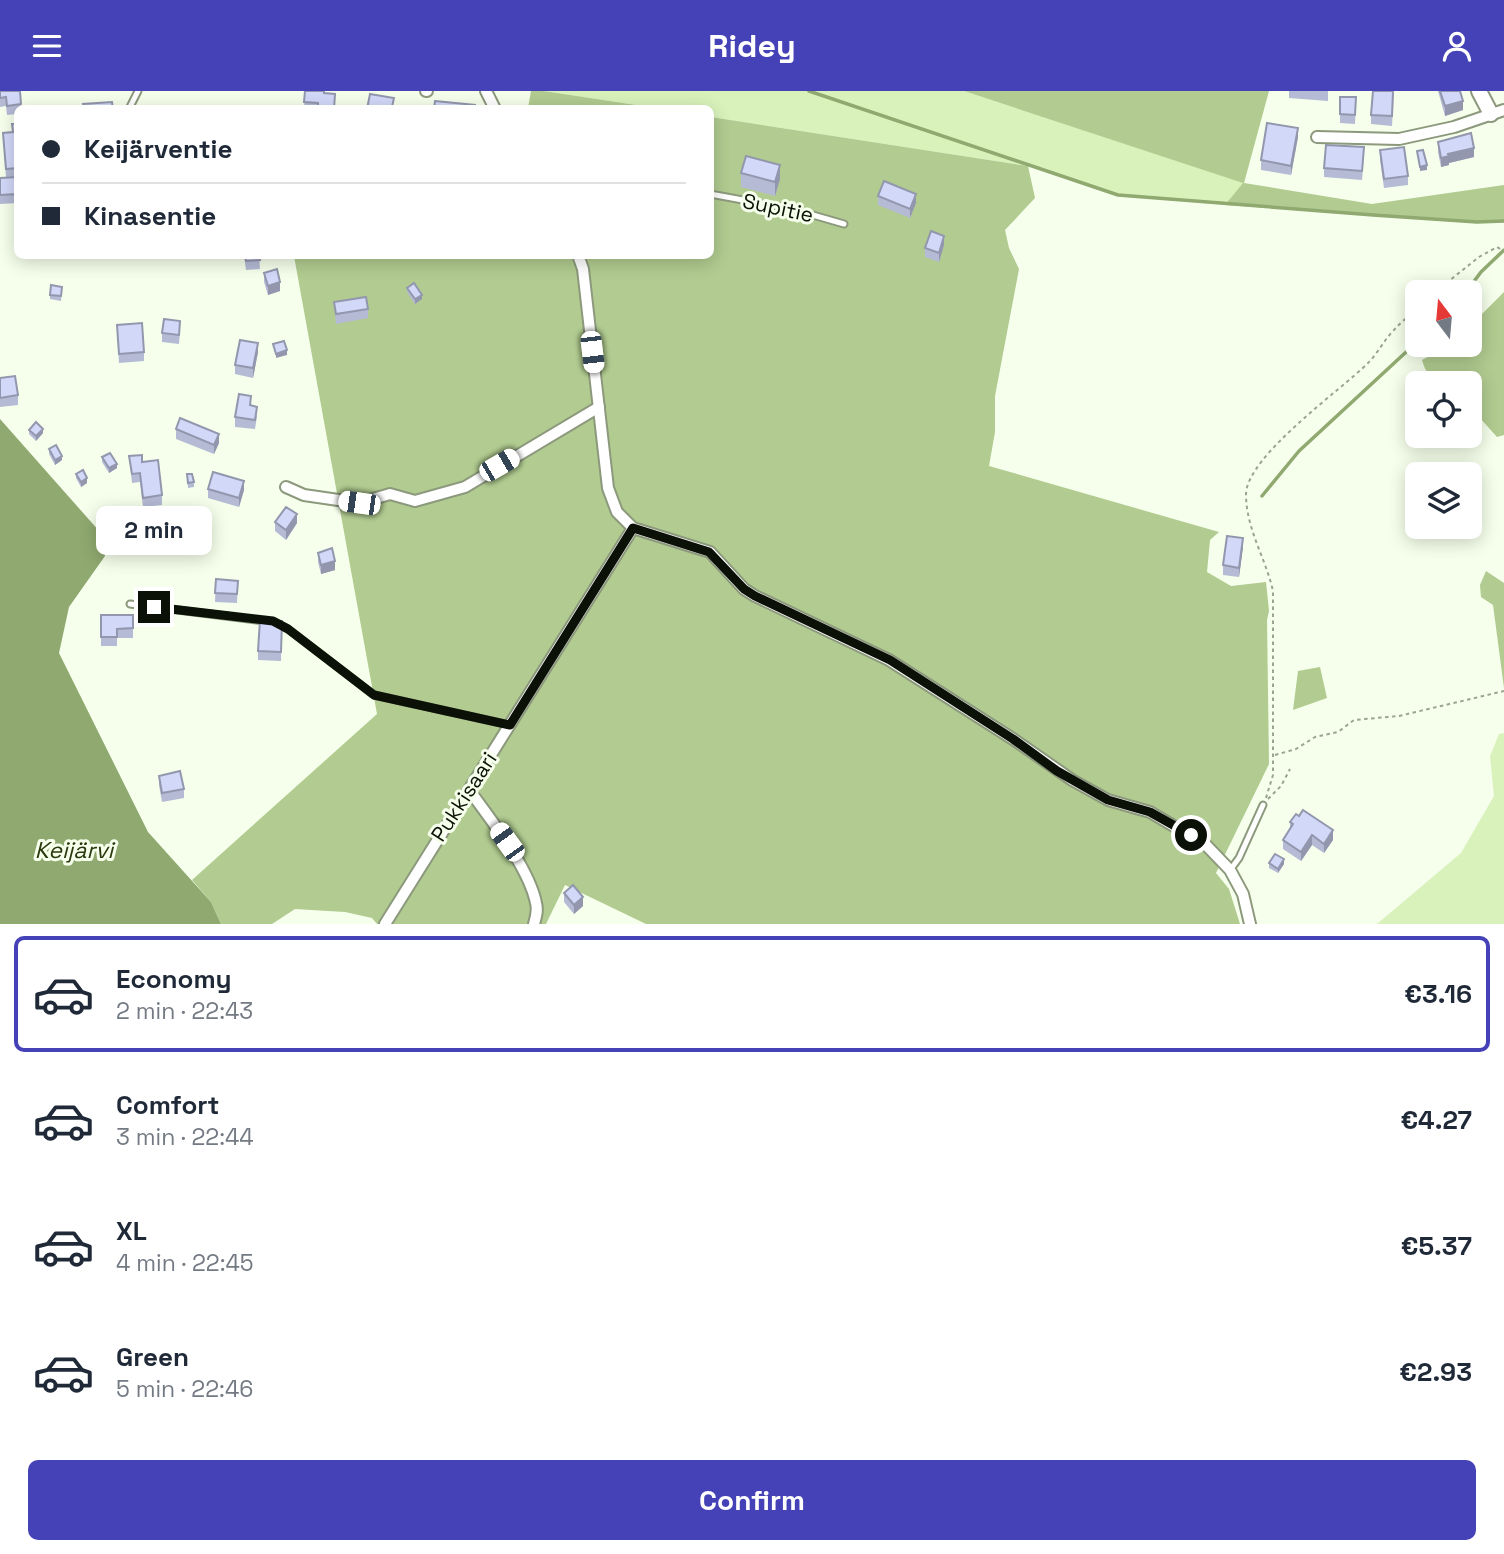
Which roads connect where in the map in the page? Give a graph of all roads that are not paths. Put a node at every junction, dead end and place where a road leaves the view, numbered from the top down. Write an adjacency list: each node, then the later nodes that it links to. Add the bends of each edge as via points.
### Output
1 (1479, 91): 2 (street)
2 (1497, 112): 3 (street, via 1399,139)
3 (1317, 137)
4 (714, 195): 5 (lane, Supitie)
5 (844, 224)
6 (580, 259): 7 (street)
7 (599, 407): 8 (street, via 465,487 415,501 390,494 359,503 303,495); 9 (street, via 608,488 617,512)
8 (286, 487)
9 (633, 528): 11 (street, Pukkisaari); 14 (street, via 709,552 744,589 890,660 1072,780 1108,800 1175,825 1206,845)
10 (130, 604): 11 (lane, via 273,621 374,695)
11 (510, 725): 12 (street, Pukkisaari)
12 (470, 791): 15 (street, Pukkisaari); 16 (street, via 507,842 533,893 537,906)
13 (1263, 805): 14 (lane)
14 (1230, 870): 17 (street, via 1244,894)
15 (385, 924)
16 (534, 924)
17 (1250, 924)

